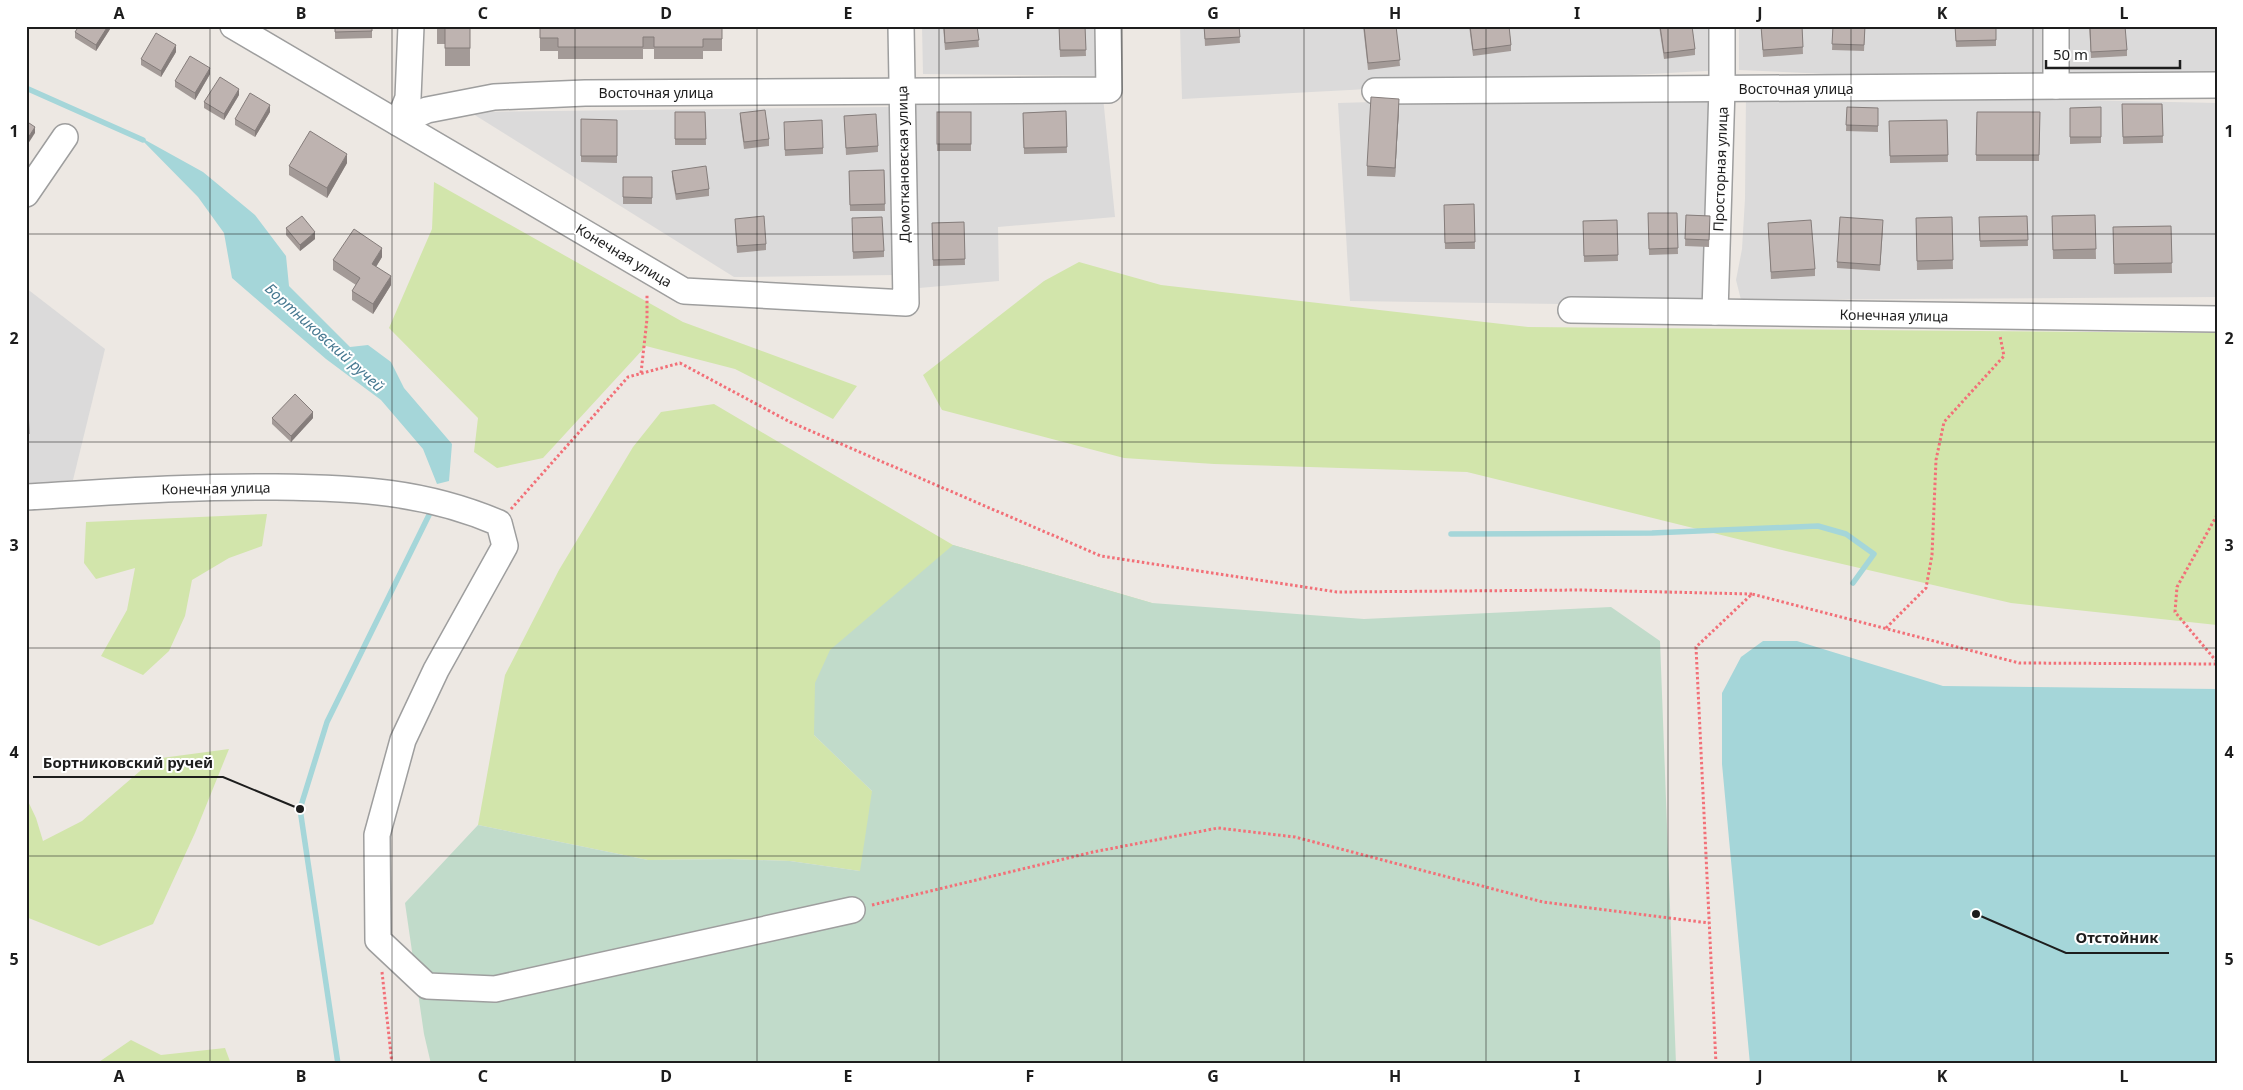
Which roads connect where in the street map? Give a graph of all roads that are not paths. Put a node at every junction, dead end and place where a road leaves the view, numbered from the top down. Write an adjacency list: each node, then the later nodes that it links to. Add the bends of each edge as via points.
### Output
1 (233, 26): 12 (street)
2 (411, 26): 12 (street, via 408,98)
3 (901, 26): 10 (street, Домоткановская улица)
4 (1108, 26): 10 (street, Восточная улица, via 1109,90)
5 (1722, 26): 9 (street, Просторная улица)
6 (2056, 26): 7 (street)
7 (2056, 86): 8 (street, Восточная улица); 9 (street, Восточная улица)
8 (2217, 86)
9 (1722, 88): 11 (street, Восточная улица); 17 (street, Просторная улица)
10 (901, 90): 12 (street, Восточная улица, via 494,97 427,110); 15 (street, Домоткановская улица)
11 (1375, 91)
12 (398, 123): 15 (street, Конечная улица, via 684,291)
13 (65, 137): 14 (street)
14 (26, 194)
15 (906, 303)
16 (1571, 310): 17 (street, Конечная улица)
17 (1715, 312): 18 (street, Конечная улица)
18 (2217, 319)
19 (26, 497): 20 (street, Конечная улица, via 202,486 351,488 406,494 469,510 499,523 505,546 436,670 403,740 376,835 378,940 427,986 494,989)
20 (852, 910)

